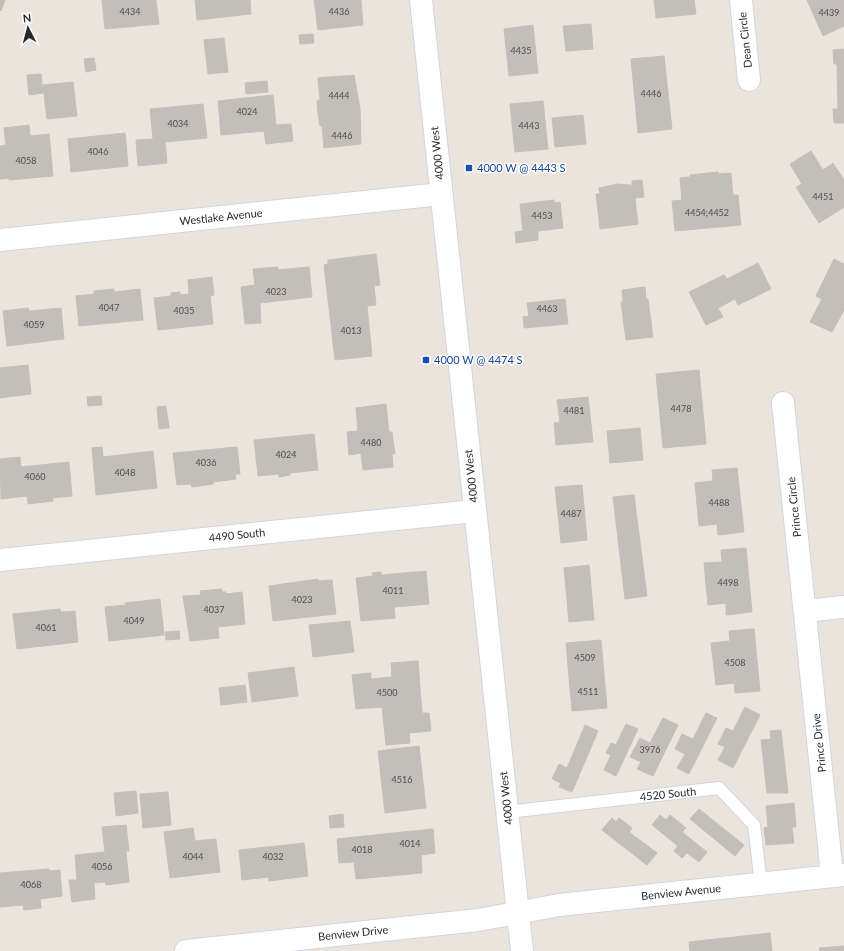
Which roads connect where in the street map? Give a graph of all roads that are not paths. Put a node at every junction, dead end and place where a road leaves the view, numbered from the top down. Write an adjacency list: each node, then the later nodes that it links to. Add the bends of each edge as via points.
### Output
1 (421, 0): 4 (street, 4000 West)
2 (741, 0): 3 (street, Dean Circle)
3 (749, 80)
4 (442, 194): 5 (street, Westlake Avenue); 7 (street, 4000 West)
5 (0, 240)
6 (783, 403): 10 (street, Prince Circle)
7 (474, 510): 8 (street, 4490 South); 11 (street, 4000 West)
8 (0, 560)
9 (844, 607): 10 (street)
10 (805, 611): 12 (street, Prince Drive)
11 (507, 812): 13 (lane, 4520 South, via 719,788 754,825); 14 (street, 4000 West)
12 (838, 875): 13 (street, Benview Avenue)
13 (761, 884): 14 (street, Benview Avenue, via 559,905)
14 (518, 912): 15 (street, Benview Drive, via 478,920); 16 (street, 4000 West)
15 (186, 951)
16 (522, 951)

